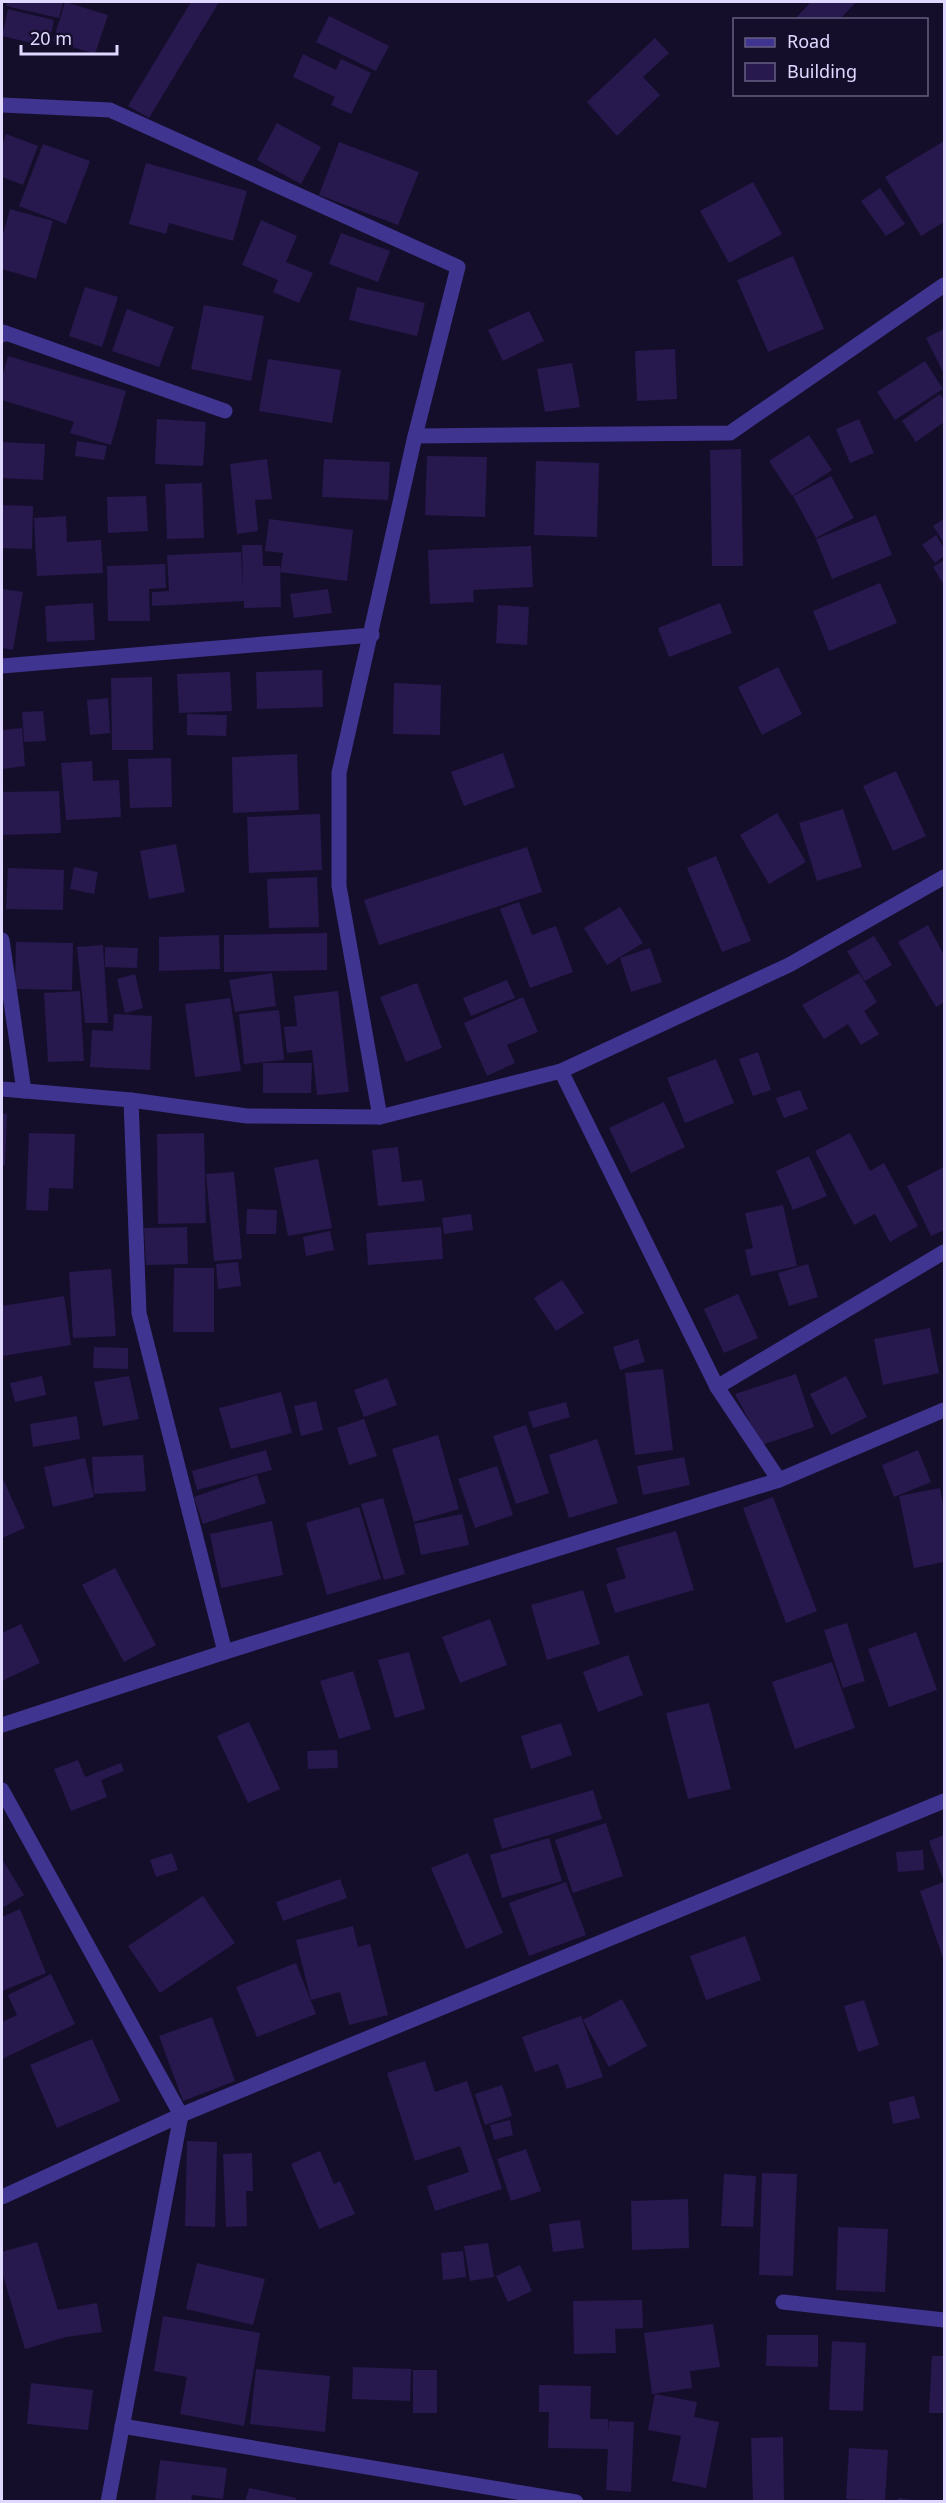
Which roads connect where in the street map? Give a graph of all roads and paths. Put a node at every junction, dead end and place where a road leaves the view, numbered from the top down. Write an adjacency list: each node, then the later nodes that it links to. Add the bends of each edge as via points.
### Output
1 (2, 105): 5 (street, via 110,110 458,267)
2 (945, 285): 5 (street, via 730,433)
3 (2, 335): 4 (street, via 3,332)
4 (225, 411)
5 (416, 436): 6 (street)
6 (372, 636): 7 (street); 14 (street, via 339,773 339,886)
7 (2, 666)
8 (945, 877): 10 (street, via 789,965)
9 (2, 940): 12 (street)
10 (561, 1071): 14 (street); 16 (street)
11 (2, 1089): 12 (street)
12 (24, 1091): 13 (street)
13 (130, 1100): 14 (street, via 247,1116); 19 (street, via 139,1313)
14 (380, 1117)
15 (945, 1252): 16 (street)
16 (717, 1387): 18 (street)
17 (945, 1410): 18 (street)
18 (779, 1480): 19 (street)
19 (225, 1652): 20 (street)
20 (2, 1725)
21 (2, 1790): 23 (street)
22 (945, 1801): 23 (street)
23 (181, 2115): 24 (street); 27 (street)
24 (2, 2197)
25 (783, 2302): 26 (street)
26 (945, 2320)
27 (122, 2426): 28 (street); 29 (street)
28 (108, 2502)
29 (576, 2502)

